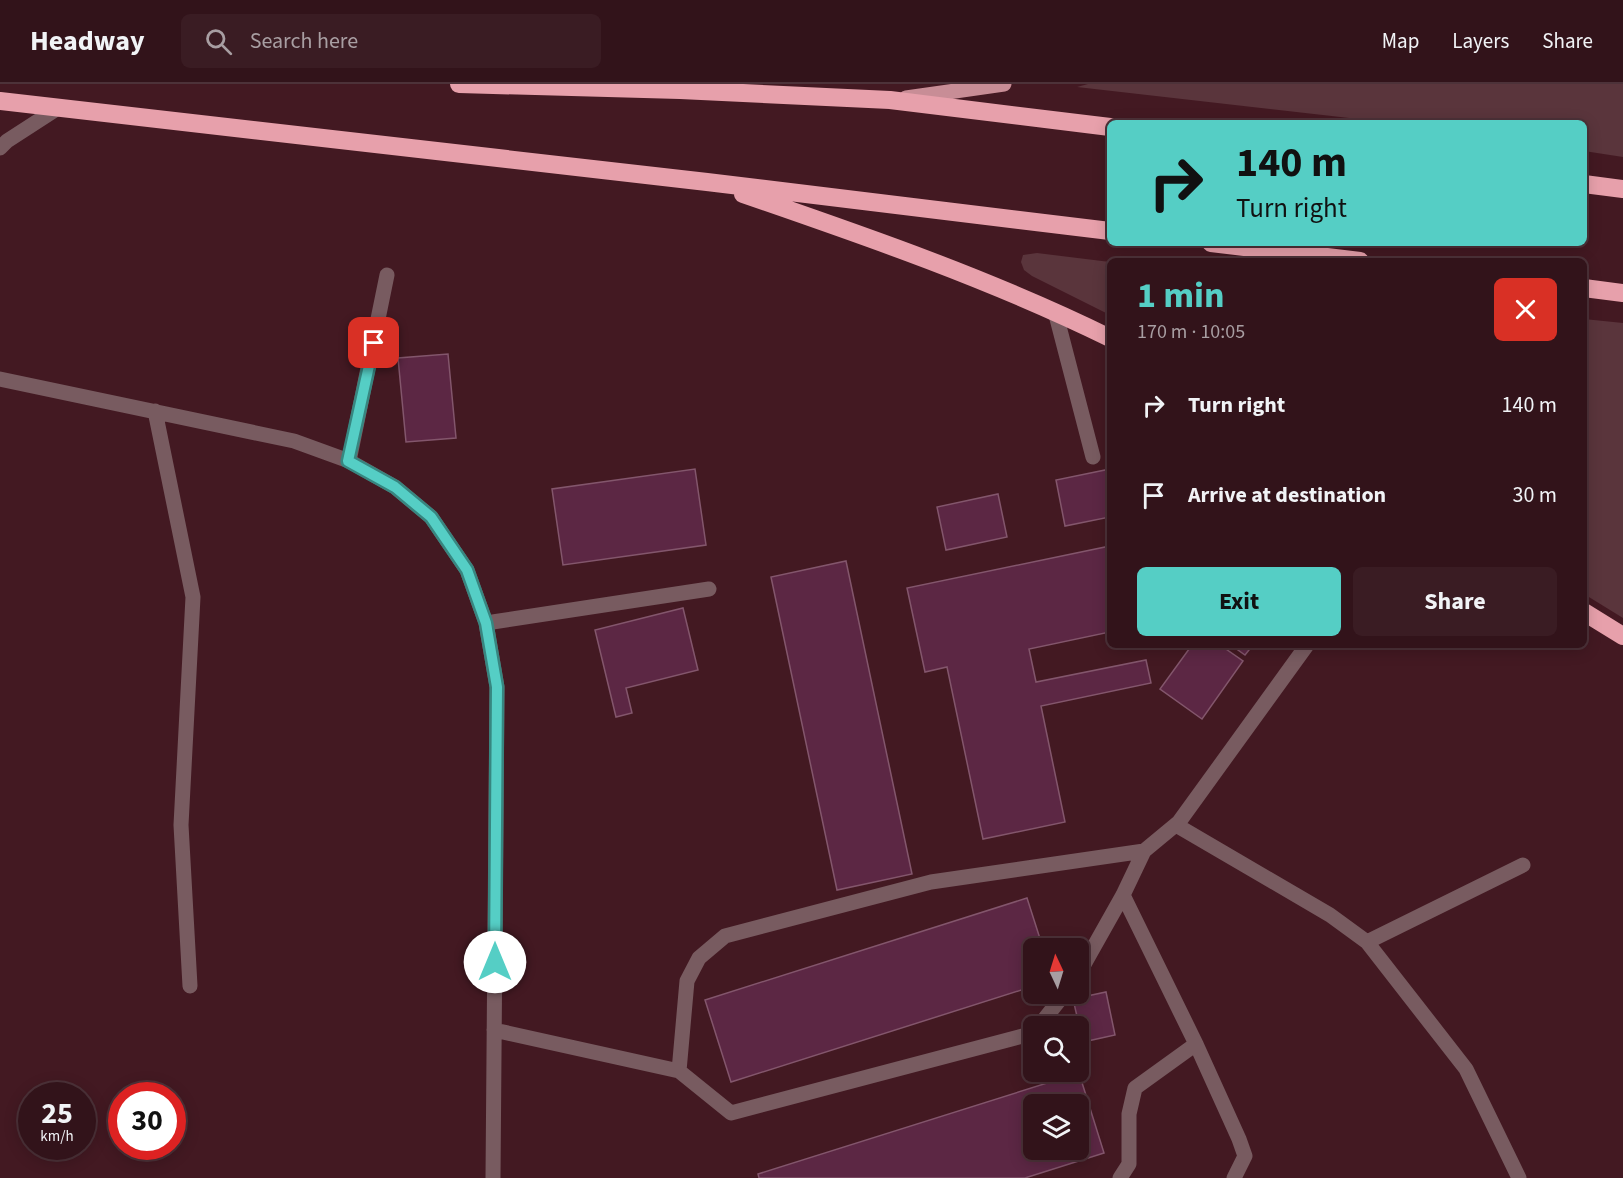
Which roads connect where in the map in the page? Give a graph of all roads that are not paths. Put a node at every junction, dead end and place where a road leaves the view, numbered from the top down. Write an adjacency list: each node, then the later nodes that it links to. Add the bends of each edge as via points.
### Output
1 (459, 84): 3 (highway)
2 (1004, 84): 3 (main road)
3 (890, 100): 6 (highway)
4 (0, 101): 5 (highway)
5 (58, 108): 7 (street); 8 (highway)
6 (1107, 127)
7 (0, 148)
8 (707, 182): 11 (highway); 17 (highway, via 866,236)
9 (1587, 184): 10 (highway)
10 (1623, 189)
11 (1107, 231)
12 (1236, 246): 13 (highway)
13 (1335, 258)
14 (387, 275): 22 (street)
15 (1587, 288): 16 (highway)
16 (1623, 293)
17 (1055, 311): 18 (highway); 21 (street)
18 (1107, 337)
19 (0, 380): 20 (street)
20 (155, 411): 22 (street, via 294,441); 34 (street, via 193,597 181,825)
21 (1093, 457)
22 (348, 461): 25 (street, via 395,487 431,517 467,570)
23 (709, 590): 25 (street)
24 (1587, 614): 26 (highway)
25 (486, 623): 37 (street, via 497,687)
26 (1623, 636)
27 (1305, 648): 28 (street)
28 (1176, 825): 29 (street); 32 (street, via 1330,915)
29 (1144, 850): 31 (street); 40 (street, via 931,882 725,936 699,958 687,981)
30 (1523, 865): 32 (street)
31 (1122, 895): 33 (street); 39 (street)
32 (1367, 942): 44 (street, via 1466,1069)
33 (1089, 955)
34 (190, 986)
35 (1056, 1004): 36 (street)
36 (1047, 1016)
37 (494, 1030): 40 (street); 41 (street)
38 (1023, 1036): 40 (street, via 731,1113)
39 (1196, 1044): 42 (street, via 1135,1088 1129,1114 1129,1164); 43 (street, via 1245,1156)
40 (680, 1071)
41 (493, 1178)
42 (1120, 1178)
43 (1234, 1178)
44 (1519, 1178)

